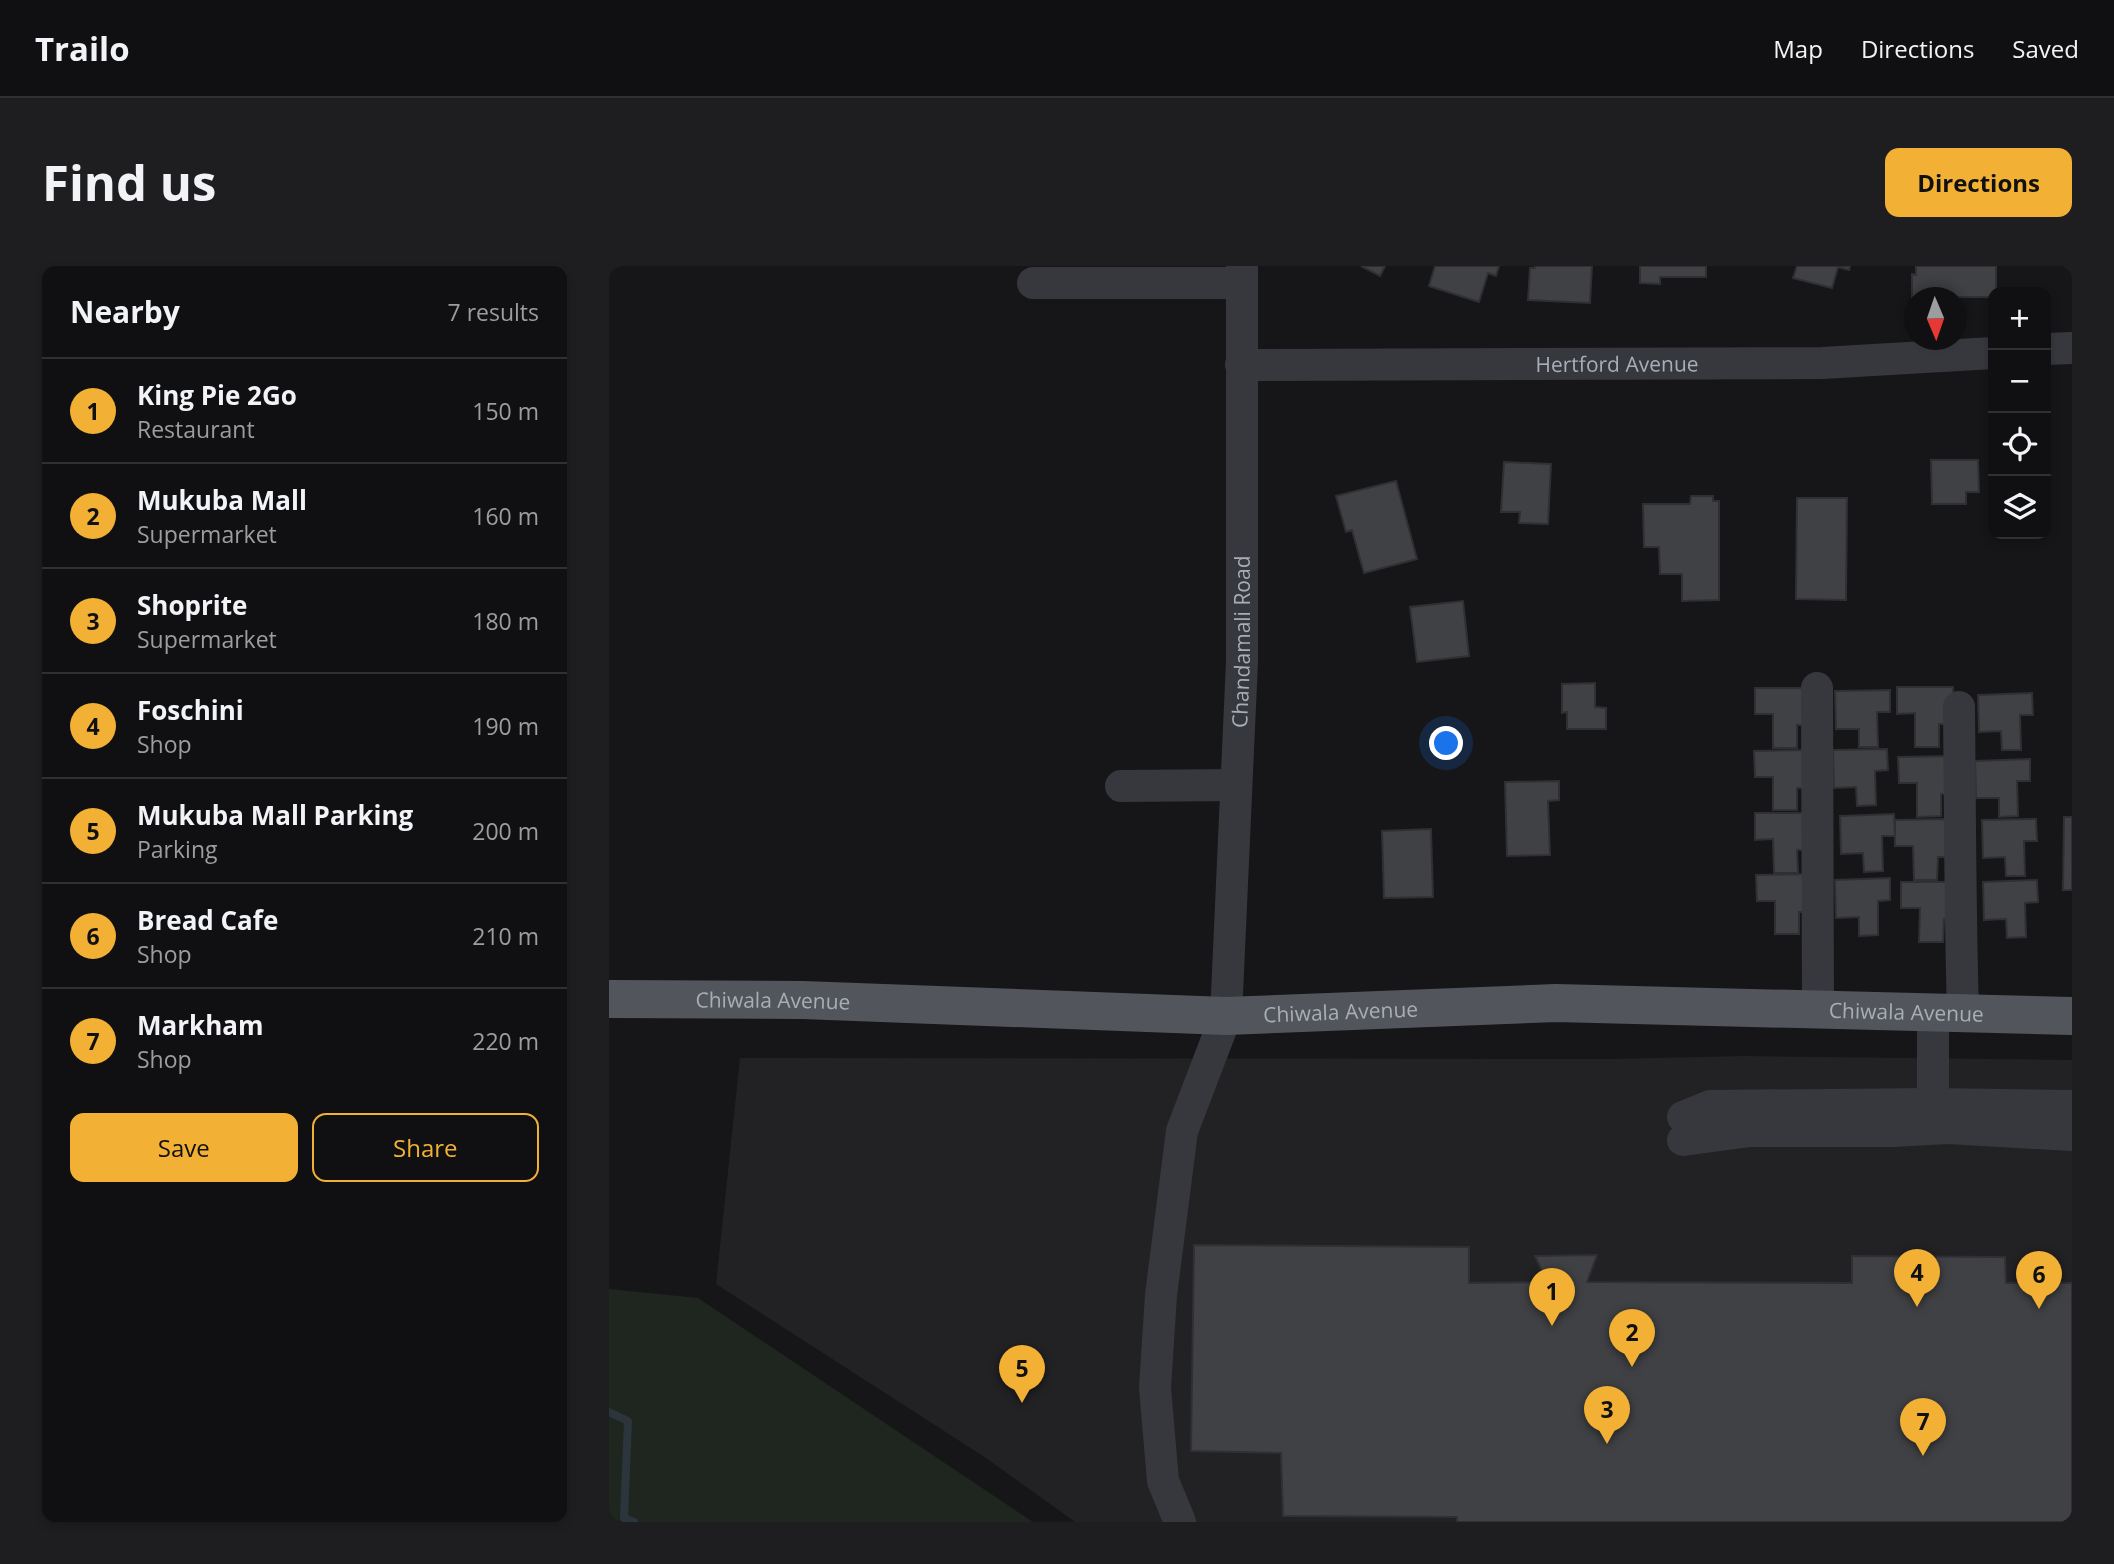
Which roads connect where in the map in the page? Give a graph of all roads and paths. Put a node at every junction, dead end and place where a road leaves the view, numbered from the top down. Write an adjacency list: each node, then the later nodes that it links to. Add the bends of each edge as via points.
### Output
1 (1242, 274): 2 (street); 6 (street, Chandamali Road)
2 (1033, 283)
3 (2072, 348): 4 (street)
4 (2051, 349)
5 (1988, 353): 6 (street, Hertford Avenue, via 1822,363)
6 (1241, 365): 9 (street, Chandamali Road, via 1242,662)
7 (1817, 688): 12 (street)
8 (1959, 707): 13 (street, via 1961,935)
9 (1236, 785): 10 (street); 14 (street, Chandamali Road)
10 (1121, 786)
11 (609, 999): 14 (main road, Chiwala Avenue, via 803,1000)
12 (1818, 1008): 13 (main road, Chiwala Avenue); 14 (main road, Chiwala Avenue, via 1556,1003)
13 (1948, 1012): 15 (main road, Chiwala Avenue); 16 (street)
14 (1226, 1016): 19 (street, Chandamali Road, via 1182,1131 1161,1294 1155,1388 1163,1481)
15 (2072, 1016)
16 (1933, 1104): 17 (street); 18 (street, via 1710,1106 1683,1129 1948,1128)
17 (2072, 1105)
18 (2072, 1135)
19 (1180, 1522)

